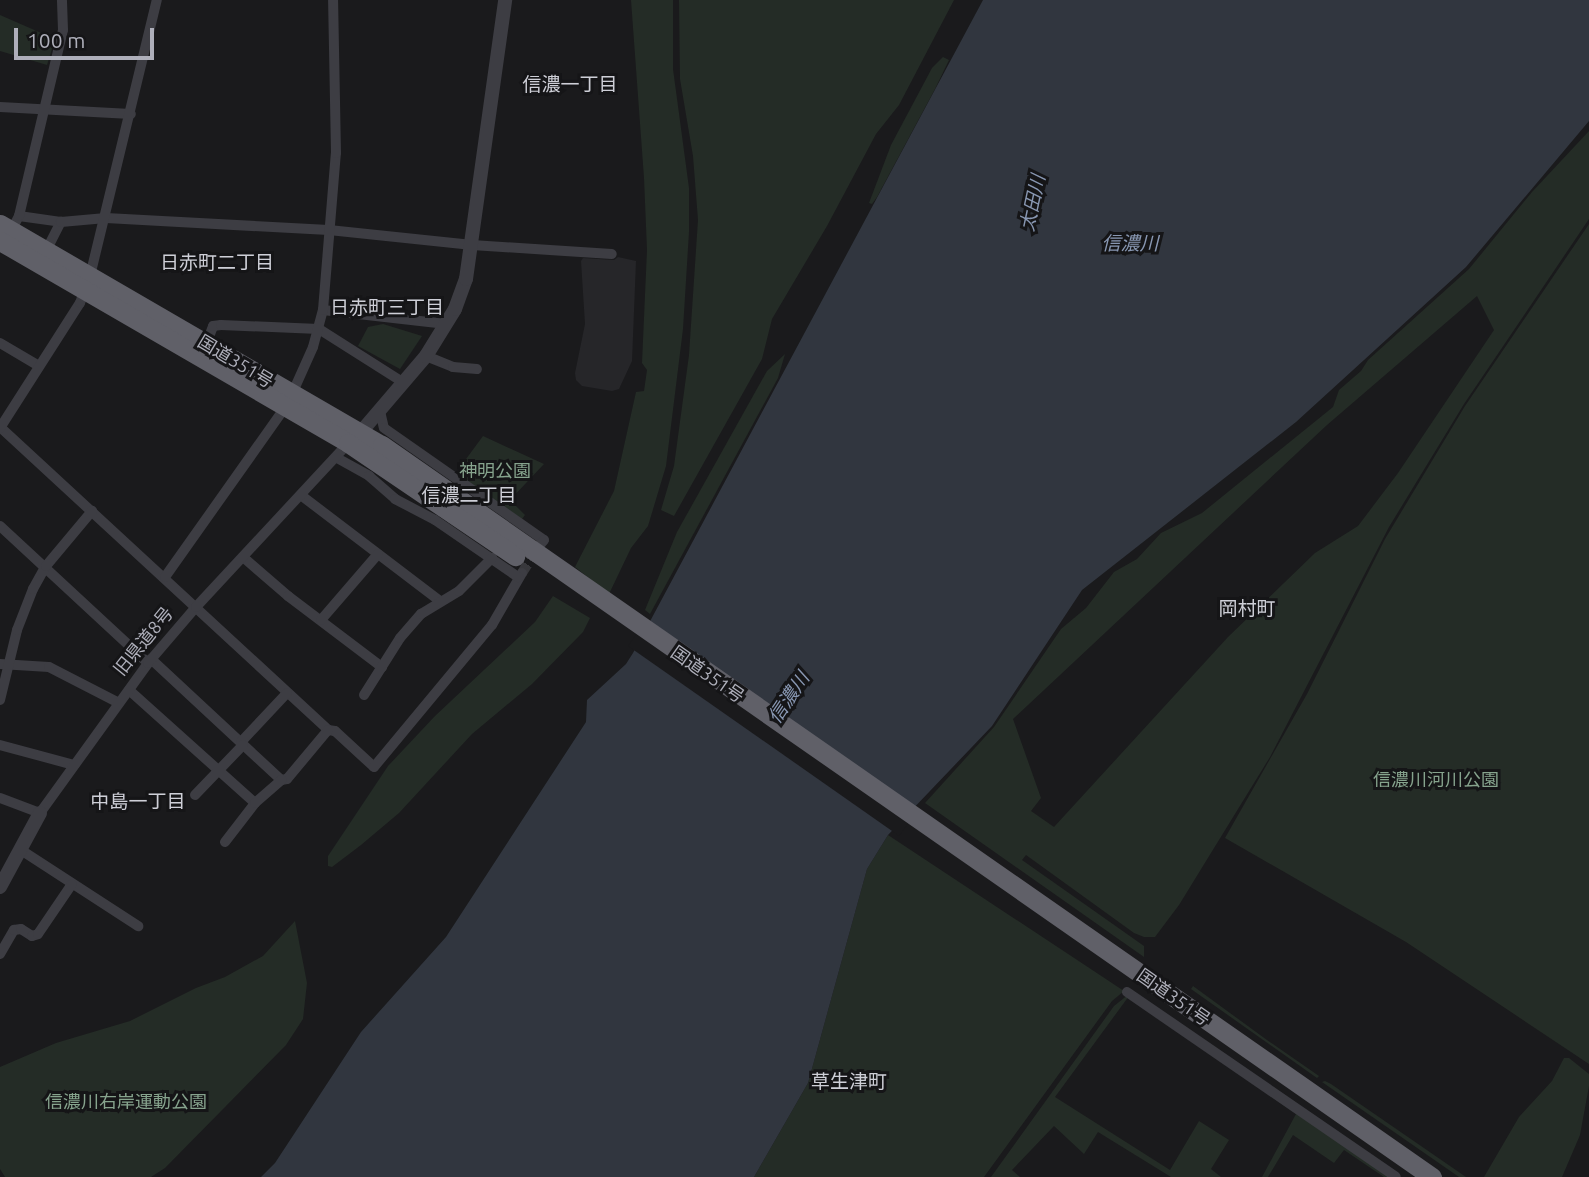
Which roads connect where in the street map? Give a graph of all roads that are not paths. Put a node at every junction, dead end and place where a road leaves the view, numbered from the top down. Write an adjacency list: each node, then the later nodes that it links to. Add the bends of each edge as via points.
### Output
1 (62, 0): 6 (street, via 63,30)
2 (157, 0): 7 (street)
3 (332, 0): 10 (street, via 336,153)
4 (505, 0): 12 (street)
5 (0, 107): 6 (street)
6 (44, 109): 7 (street); 11 (street)
7 (131, 114): 8 (street)
8 (106, 218): 9 (street); 10 (street); 15 (street)
9 (61, 222): 11 (street); 13 (street)
10 (329, 230): 12 (street); 16 (street)
11 (5, 234): 13 (highway, 国道351号); 15 (highway, 国道351号)
12 (472, 245): 14 (street); 17 (street, via 466,279)
13 (46, 251): 15 (highway, 国道351号)
14 (612, 254)
15 (87, 283): 19 (highway, 国道351号); 22 (street, via 80,303); 25 (highway, 国道351号)
16 (323, 310): 17 (street); 18 (street)
17 (446, 324): 21 (street)
18 (319, 329): 19 (street, via 221,325 213,327); 24 (street); 25 (street)
19 (206, 342): 25 (highway, 国道351号)
20 (0, 343): 22 (street)
21 (426, 356): 23 (street, via 453,367); 24 (street)
22 (38, 366): 27 (street)
23 (477, 369)
24 (404, 383): 26 (street)
25 (289, 400): 28 (highway, 国道351号); 37 (street)
26 (380, 411): 28 (street); 32 (street, via 384,428 544,540)
27 (0, 427): 30 (street)
28 (349, 444): 29 (street, 旧県道8号); 35 (street, via 369,476 395,499); 38 (highway, 国道351号)
29 (302, 496): 33 (street); 34 (street, 旧県道8号)
30 (92, 511): 36 (street); 37 (street)
31 (0, 526): 36 (street)
32 (540, 545)
33 (378, 554): 39 (street); 41 (street)
34 (243, 556): 40 (street, 旧県道8号); 41 (street)
35 (492, 558): 39 (street); 50 (street, via 520,575 492,625 374,767 335,731)
36 (46, 566): 42 (street); 43 (street)
37 (165, 578): 40 (street)
38 (569, 586): 68 (highway, 国道351号); 69 (highway, 国道351号)
39 (440, 601): 44 (street, via 421,614)
40 (196, 607): 42 (street, 旧県道8号); 46 (street)
41 (321, 620): 44 (street)
42 (149, 661): 45 (street, 旧県道8号); 51 (street)
43 (5, 664): 48 (street); 49 (street, via 49,667)
44 (382, 667): 47 (street)
45 (129, 690): 49 (street, 旧県道8号); 54 (street)
46 (287, 692): 50 (street); 51 (street)
47 (364, 695)
48 (0, 700)
49 (117, 702): 53 (street, 旧県道8号)
50 (328, 730): 55 (street)
51 (242, 743): 54 (street); 55 (street)
52 (0, 744): 53 (street)
53 (74, 765): 59 (street, 旧県道8号)
54 (219, 771): 56 (street); 58 (street)
55 (281, 780): 58 (street)
56 (195, 795)
57 (0, 798): 59 (street)
58 (255, 803): 60 (street)
59 (40, 813): 61 (street, 旧県道8号)
60 (225, 842)
61 (21, 850): 62 (street); 63 (street, 旧県道8号)
62 (72, 884): 64 (street); 65 (street, via 38,934 14,930)
63 (0, 887)
64 (138, 926)
65 (0, 954)
66 (1127, 992): 67 (street)
67 (1396, 1177)
68 (1410, 1177)
69 (1432, 1177)

